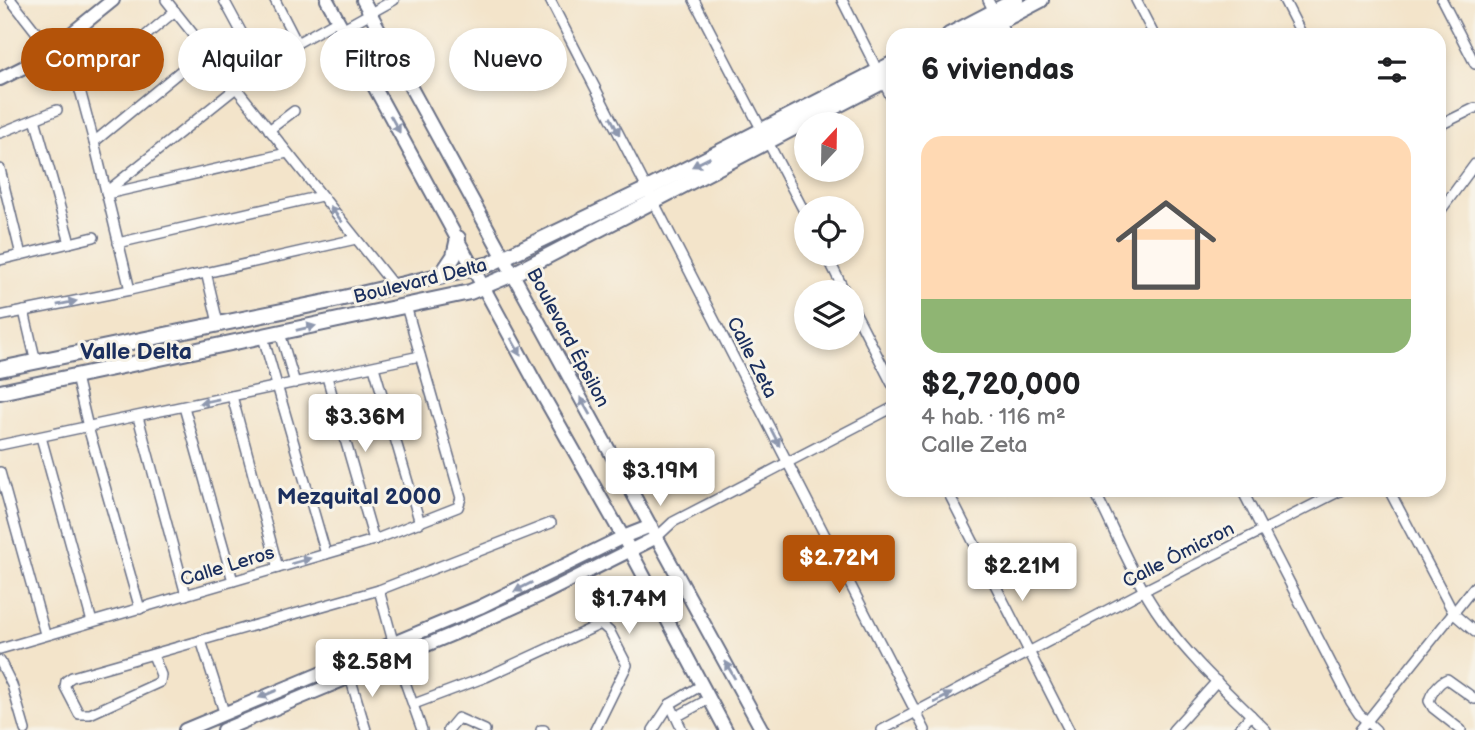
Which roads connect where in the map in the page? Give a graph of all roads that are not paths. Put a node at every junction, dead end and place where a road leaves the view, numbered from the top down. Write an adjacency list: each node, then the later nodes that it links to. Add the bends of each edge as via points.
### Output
1 (10, 0): 22 (street)
2 (113, 0): 17 (street)
3 (166, 0): 18 (street)
4 (225, 0): 26 (street)
5 (275, 0): 27 (street)
6 (327, 0): 21 (street)
7 (363, 0): 19 (street, Boulevard Épsilon)
8 (394, 0): 19 (street)
9 (550, 0): 54 (street, Calle Zeta, one-way to 54)
10 (694, 0): 48 (street)
11 (842, 0): 37 (street)
12 (1016, 0): 20 (main road)
13 (1041, 0): 20 (main road)
14 (1136, 0): 30 (street)
15 (1284, 0): 31 (street)
16 (1442, 0): 33 (street)
17 (97, 5): 23 (street)
18 (175, 11): 24 (street); 25 (street)
19 (370, 13): 21 (street); 64 (street, Boulevard Épsilon)
20 (997, 17): 28 (main road); 29 (main road)
21 (340, 24): 32 (street); 59 (street, one-way to 59)
22 (33, 28)
23 (75, 28)
24 (155, 28)
25 (189, 28)
26 (240, 28)
27 (289, 28)
28 (968, 28)
29 (983, 28)
30 (1150, 28)
31 (1298, 28)
32 (306, 39)
33 (1475, 64)
34 (21, 69): 35 (street)
35 (3, 73)
36 (178, 73): 49 (street)
37 (885, 77): 48 (main road, Boulevard Delta)
38 (80, 91): 49 (street)
39 (232, 91): 53 (street)
40 (238, 91): 46 (street)
41 (1475, 108): 45 (street)
42 (57, 110): 44 (street)
43 (295, 111): 46 (street)
44 (35, 119): 47 (street); 61 (street)
45 (1446, 122)
46 (269, 130): 50 (street)
47 (0, 133)
48 (765, 136): 54 (main road, Boulevard Delta); 56 (street)
49 (94, 142): 53 (street)
50 (288, 153): 53 (street); 55 (street)
51 (1475, 164): 57 (street)
52 (0, 169): 63 (street)
53 (106, 193): 62 (street)
54 (650, 195): 64 (main road, Boulevard Delta); 68 (main road, Boulevard Delta); 98 (street, Calle Zeta, one-way to 98)
55 (321, 196): 60 (street, one-way to 55); 62 (street)
56 (796, 196)
57 (1446, 203)
58 (94, 237): 61 (street)
59 (458, 238): 66 (street); 69 (main road, via 454,256)
60 (356, 239): 67 (street); 70 (street)
61 (70, 243): 63 (street)
62 (118, 243): 72 (street)
63 (21, 255): 65 (street)
64 (505, 259): 66 (main road, Boulevard Delta); 68 (street, Boulevard Épsilon)
65 (0, 260)
66 (474, 270): 69 (main road, Boulevard Delta); 71 (street)
67 (206, 272): 72 (street); 77 (street)
68 (513, 274): 71 (main road, Boulevard Delta); 108 (street, Boulevard Épsilon, one-way to 68)
69 (440, 277): 70 (main road, Boulevard Delta)
70 (394, 286): 73 (main road, Boulevard Delta)
71 (483, 287): 74 (main road, Boulevard Delta); 109 (street, one-way to 109)
72 (130, 290): 75 (street, one-way to 72)
73 (326, 302): 77 (main road, Boulevard Delta); 80 (main road, via 267,323)
74 (405, 306): 79 (main road, Boulevard Delta, one-way to 74); 81 (street)
75 (24, 311): 76 (street); 82 (street)
76 (0, 316)
77 (218, 323): 82 (main road, Boulevard Delta)
78 (864, 329): 85 (street)
79 (280, 333): 80 (main road, Boulevard Delta); 88 (street)
80 (263, 337): 86 (main road, Boulevard Delta); 89 (street)
81 (420, 356): 83 (street); 105 (street, Calle Leros, via 461,498 460,506 451,512)
82 (36, 362): 84 (main road, Boulevard Delta)
83 (374, 367): 87 (street); 105 (street)
84 (0, 369)
85 (886, 372)
86 (76, 377): 90 (main road, Boulevard Delta); 95 (street)
87 (327, 377): 88 (street); 110 (street)
88 (295, 383): 89 (street)
89 (276, 387): 91 (street); 112 (street)
90 (0, 392)
91 (232, 396): 92 (street, one-way to 92); 113 (street)
92 (184, 407): 94 (street); 114 (street)
93 (886, 411): 98 (street)
94 (138, 417): 95 (street); 118 (street)
95 (88, 427): 96 (street); 119 (street)
96 (41, 437): 97 (street); 121 (street)
97 (0, 445)
98 (788, 463): 108 (street); 139 (street, Calle Zeta)
99 (0, 472): 123 (street)
100 (951, 497): 127 (street)
101 (1098, 497): 117 (street)
102 (1246, 497): 107 (street)
103 (1328, 497): 107 (street, Calle Ómicron)
104 (1393, 497): 120 (street)
105 (420, 523): 110 (street, Calle Leros)
106 (551, 523): 116 (street)
107 (1262, 530): 117 (street, Calle Ómicron); 142 (street)
108 (654, 532): 109 (street); 111 (street); 154 (street, Boulevard Épsilon, one-way to 108)
109 (623, 537): 111 (street); 125 (street, one-way to 125, via 491,602)
110 (374, 540): 112 (street, Calle Leros)
111 (630, 550): 129 (street, via 522,604); 133 (street)
112 (326, 554): 113 (street, Calle Leros, one-way to 112)
113 (278, 568): 114 (street, Calle Leros)
114 (233, 581): 118 (street, Calle Leros)
115 (1475, 586): 120 (street)
116 (379, 590): 124 (street); 125 (street)
117 (1145, 590): 127 (street, Calle Ómicron); 132 (street, via 1164,622)
118 (186, 595): 119 (street, Calle Leros)
119 (140, 609): 121 (street, Calle Leros)
120 (1454, 614): 122 (street); 142 (street)
121 (92, 622): 123 (street, Calle Leros)
122 (1475, 632)
123 (45, 634): 126 (street, Calle Leros)
124 (201, 640): 128 (street); 138 (street)
125 (394, 642): 129 (street); 138 (street, one-way to 138)
126 (0, 649)
127 (1030, 651): 139 (street, Calle Ómicron, one-way to 127); 157 (street)
128 (153, 654): 128 (street, via 65,682 79,714 90,714 160,682)
129 (398, 656): 131 (street); 136 (street)
130 (0, 661): 143 (street)
131 (350, 677): 145 (street); 146 (street)
132 (1217, 681): 140 (street); 158 (street)
133 (702, 685): 134 (street); 137 (street)
134 (709, 699): 141 (street); 153 (street)
135 (1475, 699): 162 (street, via 1447,679 1429,698 1433,708)
136 (414, 704): 147 (street); 150 (street, via 601,624 627,665)
137 (670, 704): 141 (street); 151 (street)
138 (224, 712): 144 (street)
139 (916, 713): 155 (street, Calle Ómicron); 156 (street, Calle Zeta)
140 (1251, 715): 159 (street); 160 (street)
141 (676, 717): 152 (street)
142 (1363, 726): 161 (street)
143 (25, 730)
144 (185, 730)
145 (223, 730)
146 (366, 730)
147 (422, 730)
148 (448, 730): 149 (street, via 458,718)
149 (485, 730)
150 (594, 730)
151 (653, 730)
152 (682, 730)
153 (726, 730)
154 (762, 730)
155 (882, 730)
156 (925, 730)
157 (1069, 730)
158 (1173, 730)
159 (1238, 730)
160 (1266, 730)
161 (1376, 730)
162 (1461, 730)

